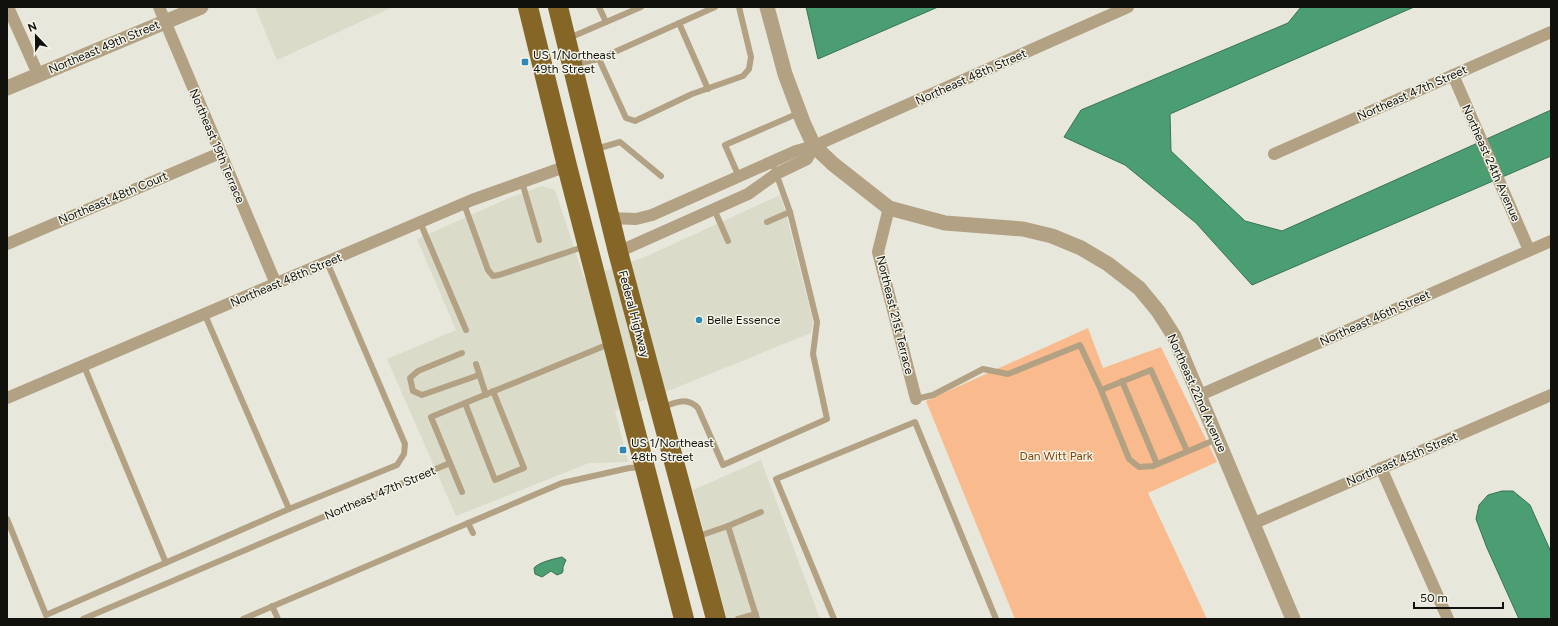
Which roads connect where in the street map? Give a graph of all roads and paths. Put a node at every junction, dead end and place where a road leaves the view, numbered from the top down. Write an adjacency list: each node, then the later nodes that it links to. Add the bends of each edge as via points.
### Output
1 (8, 7): 19 (street)
2 (159, 7): 12 (street, Northeast 19th Terrace)
3 (201, 7): 12 (street, Northeast 49th Street)
4 (528, 7): 29 (main road)
5 (558, 7): 16 (main road, Federal Highway)
6 (599, 7): 13 (lane)
7 (641, 7): 13 (lane)
8 (715, 7): 14 (lane)
9 (740, 7): 22 (lane, via 751,57 749,68 743,76)
10 (767, 7): 23 (street, via 785,74)
11 (1128, 7): 24 (street, Northeast 48th Street)
12 (165, 22): 19 (street, Northeast 49th Street); 26 (street, Northeast 19th Terrace)
13 (606, 22): 16 (lane)
14 (679, 23): 17 (lane); 22 (lane)
15 (1551, 32): 20 (street, Northeast 47th Street)
16 (566, 39): 18 (main road, Federal Highway)
17 (599, 59): 18 (lane); 22 (lane, via 626,118 635,121)
18 (572, 65): 25 (main road, Federal Highway)
19 (38, 74): 21 (street, Northeast 49th Street)
20 (1453, 75): 27 (street, Northeast 47th Street); 47 (street, Northeast 24th Avenue)
21 (7, 88)
22 (708, 89)
23 (800, 113): 24 (street); 32 (lane, via 725,145)
24 (814, 146): 28 (street, Northeast 48th Street); 30 (street, Northeast 48th Street, via 807,159); 36 (street, Northeast 22nd Avenue)
25 (593, 150): 31 (lane, via 620,142); 34 (main road, Federal Highway)
26 (220, 153): 45 (street, Northeast 48th Court); 50 (street, Northeast 19th Terrace)
27 (1274, 154)
28 (772, 162): 30 (lane); 32 (street, Northeast 48th Street)
29 (567, 166): 33 (street, Northeast 48th Street); 34 (main road, via 577,169 587,177); 46 (main road)
30 (776, 174): 37 (street, Northeast 48th Street, via 748,194); 38 (lane)
31 (661, 176)
32 (738, 177): 39 (street, Northeast 48th Street, via 652,215 636,219)
33 (522, 182): 35 (street, Northeast 48th Street); 42 (lane)
34 (605, 198): 39 (main road, Federal Highway)
35 (464, 204): 40 (street, Northeast 48th Street); 46 (lane, via 488,270 493,276)
36 (888, 208): 62 (street, Northeast 22nd Avenue, via 945,224 1023,229 1052,236 1081,248 1108,264 1139,288 1158,311 1174,336); 65 (street, Northeast 21st Terrace, via 878,252)
37 (714, 209): 44 (lane); 48 (street, Northeast 48th Street)
38 (790, 212): 41 (lane); 67 (lane, via 818,322 814,354 827,419 723,465 698,408 692,402 684,400)
39 (610, 218): 48 (main road, Federal Highway)
40 (420, 222): 49 (street, Northeast 48th Street); 52 (lane)
41 (767, 222)
42 (539, 240)
43 (1551, 240): 47 (street, Northeast 46th Street)
44 (728, 241)
45 (7, 244)
46 (588, 246): 53 (main road)
47 (1529, 250): 62 (street, Northeast 46th Street)
48 (618, 252): 67 (main road, Federal Highway)
49 (327, 262): 50 (street, Northeast 48th Street); 75 (lane, via 406,444 404,454 397,465)
50 (276, 284): 51 (street, Northeast 48th Street)
51 (205, 315): 56 (street, Northeast 48th Street); 75 (lane)
52 (466, 330)
53 (613, 342): 60 (lane, Northeast 47th Street); 72 (main road)
54 (462, 353): 57 (lane, via 418,371 410,378 413,391 422,395)
55 (476, 364): 57 (lane)
56 (84, 366): 64 (street, Northeast 48th Street); 83 (lane)
57 (479, 375): 61 (lane)
58 (1122, 381): 59 (lane); 69 (lane, via 1151,370); 71 (lane)
59 (1101, 390): 65 (lane, via 1080,345 1008,374 983,369 933,395); 71 (lane, via 1129,459 1139,467)
60 (493, 391): 61 (lane, Northeast 47th Street); 66 (lane, via 524,468 495,480)
61 (486, 395): 66 (lane, Northeast 47th Street)
62 (1200, 395): 68 (street, Northeast 22nd Avenue)
63 (1551, 395): 73 (street, Northeast 45th Street)
64 (7, 398)
65 (916, 399)
66 (465, 403): 70 (lane, Northeast 47th Street, via 431,417)
67 (659, 407): 82 (main road, Federal Highway)
68 (1217, 438): 69 (lane); 79 (street, Northeast 22nd Avenue)
69 (1187, 451): 71 (lane)
70 (450, 463): 74 (lane); 87 (lane, Northeast 47th Street)
71 (1157, 464)
72 (645, 466): 78 (lane, via 562,483); 84 (main road)
73 (1381, 468): 79 (street, Northeast 45th Street); 97 (street)
74 (462, 492)
75 (289, 510): 83 (lane)
76 (761, 512): 80 (lane)
77 (7, 519): 83 (lane, via 46,615)
78 (468, 523): 81 (lane); 85 (lane)
79 (1252, 524): 96 (street, Northeast 22nd Avenue)
80 (728, 526): 82 (lane); 86 (lane)
81 (473, 533)
82 (693, 538): 92 (main road, Federal Highway)
83 (166, 563)
84 (672, 573): 90 (main road); 91 (main road, via 691,608)
85 (272, 606): 88 (lane); 89 (lane)
86 (757, 616): 93 (lane)
87 (83, 619)
88 (243, 619)
89 (278, 619)
90 (684, 619)
91 (704, 619)
92 (716, 619)
93 (738, 619)
94 (834, 619): 95 (lane, via 776,479 915,422)
95 (996, 619)
96 (1293, 619)
97 (1448, 619)

